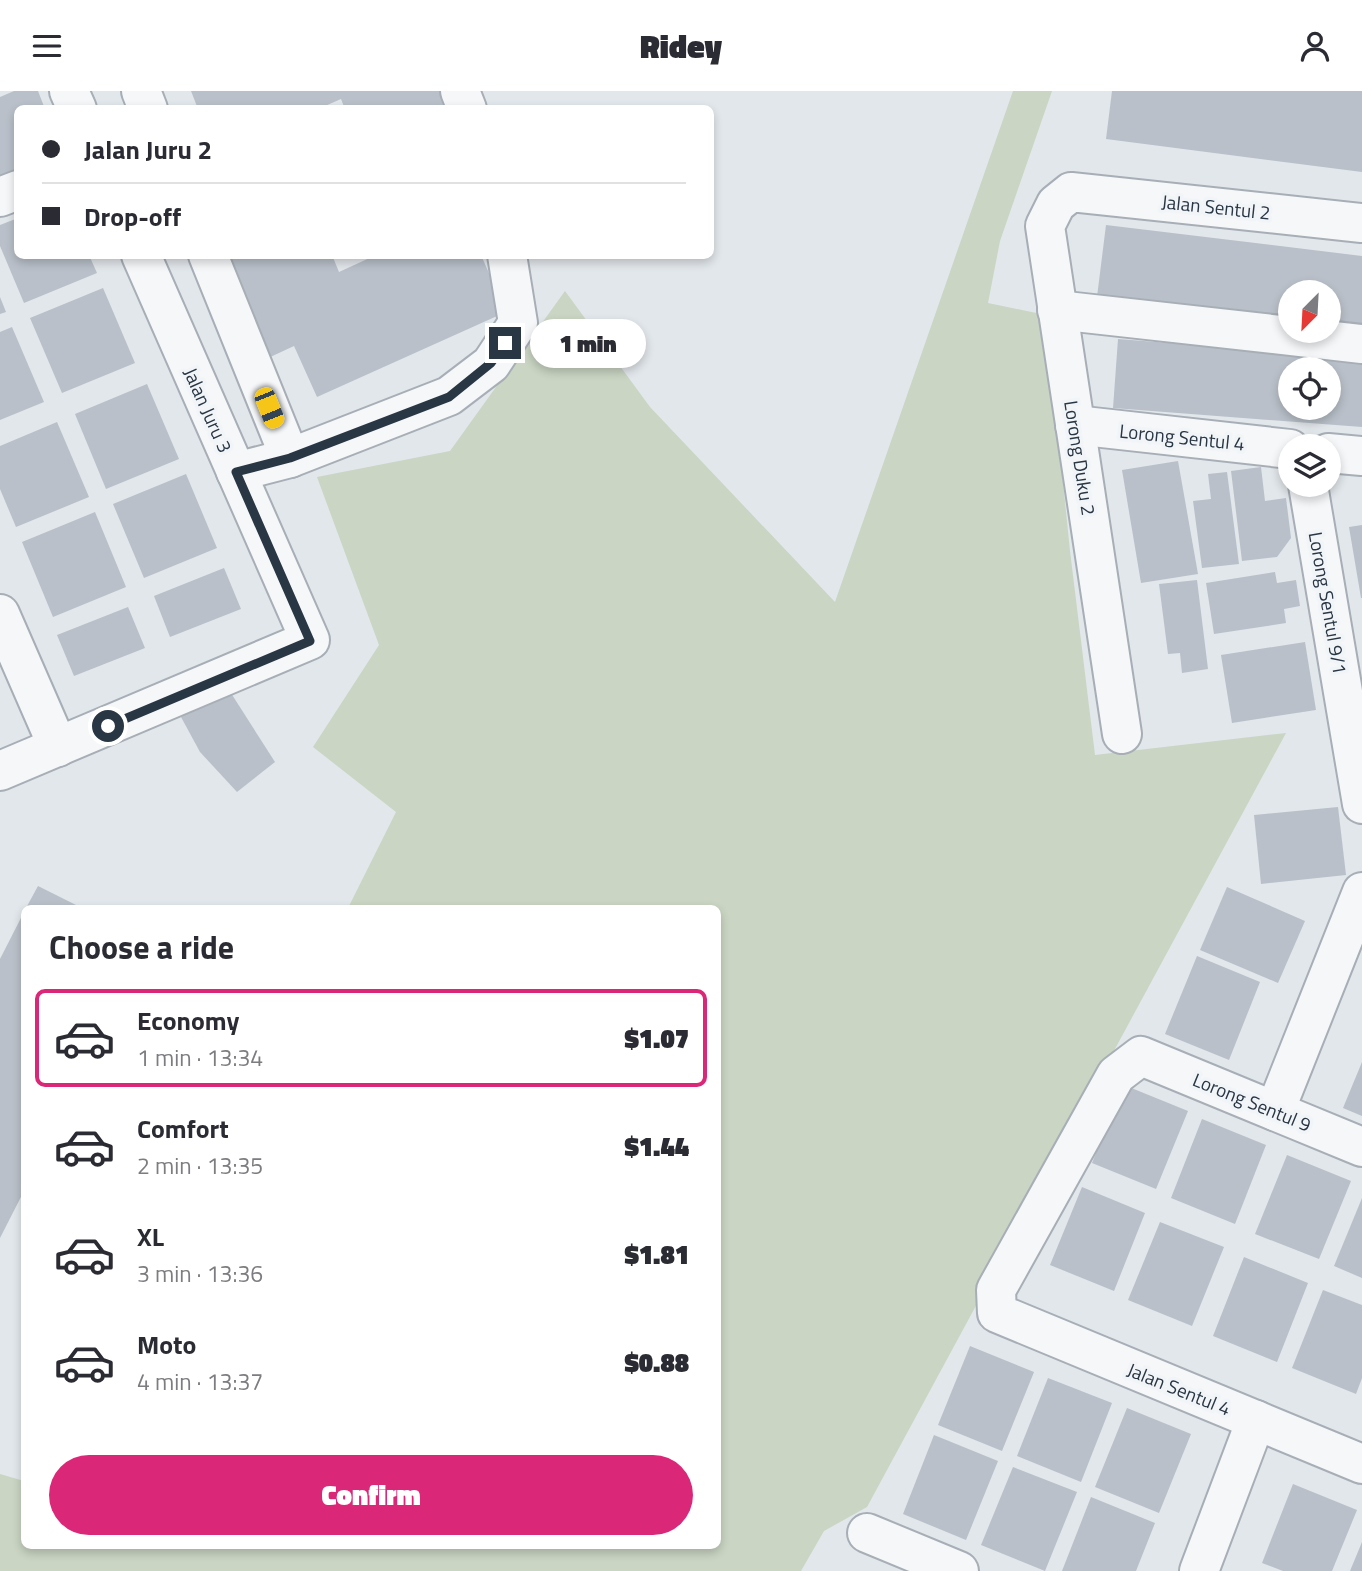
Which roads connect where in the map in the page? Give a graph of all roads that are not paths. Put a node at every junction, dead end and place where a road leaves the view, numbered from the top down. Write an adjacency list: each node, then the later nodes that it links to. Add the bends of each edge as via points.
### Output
1 (1071, 192): 2 (street, Jalan Sentul 2); 6 (street, Lorong Duku 2, via 1056,204 1045,226)
2 (1362, 222)
3 (143, 259): 13 (street, Jalan Juru 3)
4 (210, 259): 12 (street)
5 (508, 259): 12 (street, via 518,323 491,363 449,397)
6 (1057, 310): 7 (street); 8 (street, Lorong Duku 2)
7 (1362, 344)
8 (1074, 425): 9 (street, Lorong Sentul 4); 16 (street, Lorong Duku 2)
9 (1278, 448)
10 (1341, 454): 11 (street)
11 (1362, 456)
12 (290, 458): 13 (street)
13 (236, 472): 17 (street, Jalan Juru 3, via 310,641)
14 (1310, 497): 19 (street, Lorong Sentul 9/1)
15 (0, 614): 17 (street)
16 (1122, 734)
17 (58, 747): 18 (street)
18 (0, 771)
19 (1362, 804)
20 (1362, 892): 21 (street)
21 (1275, 1111): 22 (street, Lorong Sentul 9); 23 (street, Lorong Sentul 9, via 1141,1056 1116,1075 1042,1206 996,1290)
22 (1362, 1147)
23 (997, 1314): 24 (street, Jalan Sentul 4)
24 (1256, 1420): 25 (street, Jalan Sentul 4); 28 (street)
25 (1362, 1464)
26 (867, 1533): 27 (street)
27 (959, 1571)
28 (1199, 1571)

